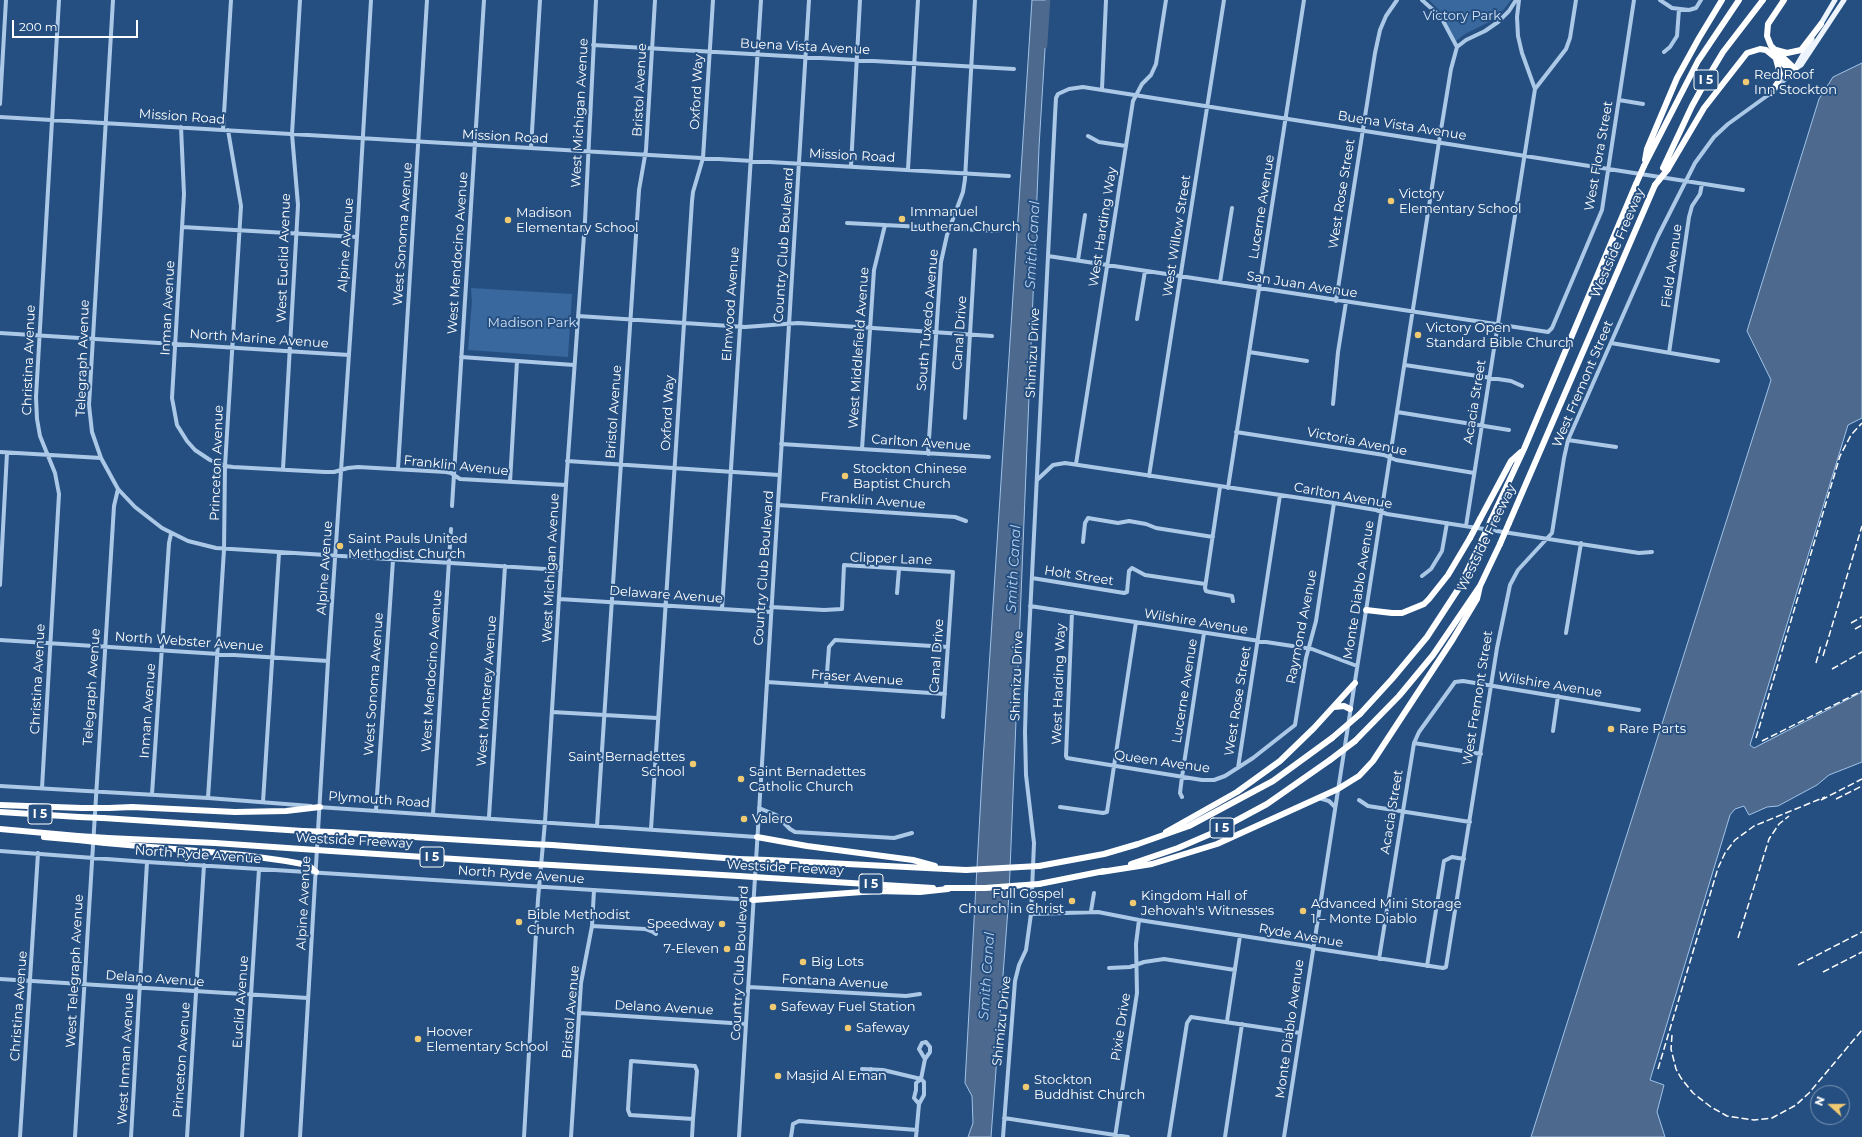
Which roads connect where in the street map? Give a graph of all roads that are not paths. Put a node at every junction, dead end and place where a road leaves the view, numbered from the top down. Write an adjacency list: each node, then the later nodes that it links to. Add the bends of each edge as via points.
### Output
1 (6, 0): 60 (street)
2 (59, 0): 65 (street, Christina Avenue)
3 (113, 0): 66 (street, Telegraph Avenue)
4 (231, 0): 68 (street)
5 (300, 0): 71 (street, West Euclid Avenue)
6 (371, 0): 73 (street, Alpine Avenue)
7 (427, 0): 74 (street, West Sonoma Avenue)
8 (484, 0): 76 (street, West Mendocino Avenue)
9 (540, 0): 78 (street)
10 (596, 0): 40 (street, West Michigan Avenue)
11 (655, 0): 43 (street, Bristol Avenue)
12 (713, 0): 44 (street, Oxford Way)
13 (761, 0): 46 (street, Elmwood Avenue)
14 (809, 0): 47 (street, Country Club Boulevard)
15 (860, 0): 49 (street)
16 (918, 0): 50 (street)
17 (975, 0): 51 (street, South Tuxedo Avenue)
18 (1106, 0): 54 (street)
19 (1166, 0): 58 (street, West Harding Way, via 1156,64)
20 (1224, 0): 62 (street, West Willow Street)
21 (1304, 0): 64 (street, Lucerne Avenue)
22 (1397, 0): 70 (street, West Rose Street, via 1386,16 1378,37)
23 (1422, 0): 42 (street, via 1441,17)
24 (1516, 0): 42 (street, via 1498,22)
25 (1519, 0): 55 (street, via 1518,36)
26 (1576, 0): 55 (street, via 1566,49)
27 (1634, 0): 59 (street, West Flora Street)
28 (1660, 0): 36 (street, via 1672,8)
29 (1701, 0): 36 (street, via 1693,9)
30 (1722, 0): 86 (highway, via 1677,78 1647,149)
31 (1738, 0): 86 (highway, Westside Freeway / I 5, via 1698,61)
32 (1763, 0): 87 (highway, Westside Freeway / I 5, via 1723,52 1708,77 1692,106)
33 (1784, 0): 41 (highway, via 1768,24 1767,36)
34 (1835, 0): 37 (main road, West Fremont Street)
35 (1844, 0): 38 (main road, West Fremont Street)
36 (1679, 9): 45 (street, via 1677,36)
37 (1830, 9): 38 (main road); 39 (main road, West Fremont Street)
38 (1831, 20): 53 (main road, West Fremont Street, via 1801,65)
39 (1821, 24): 41 (highway, via 1801,50 1782,52); 53 (main road, West Fremont Street)
40 (593, 45): 43 (street, Buena Vista Avenue); 79 (street, West Michigan Avenue)
41 (1771, 46): 53 (highway)
42 (1457, 47): 75 (street, Monte Diablo Avenue)
43 (652, 48): 44 (street, Buena Vista Avenue); 80 (street, Bristol Avenue)
44 (710, 52): 46 (street, Buena Vista Avenue); 82 (street, Oxford Way)
45 (1664, 52)
46 (757, 54): 47 (street, Buena Vista Avenue); 83 (street, Elmwood Avenue)
47 (805, 57): 49 (street, Buena Vista Avenue); 84 (street, Country Club Boulevard)
48 (1776, 58): 53 (highway); 56 (highway, via 1780,74); 87 (highway, via 1760,49 1743,56 1704,108)
49 (857, 60): 50 (street, Buena Vista Avenue); 85 (street)
50 (914, 63): 51 (street, Buena Vista Avenue); 88 (street)
51 (972, 67): 52 (street, Buena Vista Avenue); 90 (street, South Tuxedo Avenue)
52 (1014, 70)
53 (1794, 70): 56 (street, West Fremont Street)
54 (1102, 89): 57 (street, Buena Vista Avenue, via 1080,87); 58 (street, Buena Vista Avenue)
55 (1535, 89): 81 (street, Acacia Street)
56 (1771, 93): 92 (street, West Fremont Street, via 1714,137 1695,163)
57 (1058, 94): 106 (street, Shimizu Drive)
58 (1136, 95): 62 (street, Buena Vista Avenue); 77 (street, West Harding Way)
59 (1619, 100): 61 (street); 89 (street, West Flora Street)
60 (0, 104)
61 (1643, 104)
62 (1207, 106): 64 (street, Buena Vista Avenue); 110 (street, West Willow Street)
63 (0, 117): 65 (street, Mission Road)
64 (1286, 118): 70 (street, Buena Vista Avenue); 112 (street, Lucerne Avenue)
65 (52, 119): 66 (street, Mission Road); 128 (street, Christina Avenue)
66 (105, 122): 67 (street, Mission Road); 130 (street, Telegraph Avenue)
67 (181, 127): 68 (street, Mission Road); 99 (street, Inman Avenue, via 184,194)
68 (223, 130): 69 (street, Mission Road)
69 (228, 130): 71 (street, Mission Road); 101 (street, Princeton Avenue, via 241,201)
70 (1362, 130): 75 (street, Buena Vista Avenue); 113 (street, West Rose Street)
71 (292, 134): 73 (street, Mission Road); 103 (street, West Euclid Avenue, via 298,205)
72 (1088, 136): 77 (street, via 1099,142)
73 (363, 138): 74 (street, Mission Road); 104 (street, Alpine Avenue)
74 (419, 142): 76 (street, Mission Road); 170 (street, West Sonoma Avenue)
75 (1439, 142): 81 (street, Buena Vista Avenue); 115 (street, Monte Diablo Avenue)
76 (475, 146): 78 (street, Mission Road); 138 (street, West Mendocino Avenue)
77 (1126, 146): 108 (street, West Harding Way)
78 (531, 148): 79 (street, Mission Road)
79 (588, 151): 80 (street, Mission Road); 116 (street, West Michigan Avenue)
80 (646, 155): 82 (street, Mission Road); 117 (street, Bristol Avenue, via 639,190)
81 (1523, 156): 89 (street, Buena Vista Avenue); 122 (street, Acacia Street)
82 (703, 158): 83 (street, Mission Road); 119 (street, Oxford Way, via 693,192)
83 (751, 161): 84 (street, Mission Road); 121 (street, Elmwood Avenue)
84 (799, 163): 85 (street, Mission Road); 120 (street, Country Club Boulevard)
85 (851, 166): 88 (street, Mission Road)
86 (1644, 166): 156 (highway, Westside Freeway / I 5, bridge)
87 (1666, 168): 211 (highway, Westside Freeway / I 5, bridge, via 1655,186)
88 (908, 169): 90 (street, Mission Road)
89 (1608, 170): 92 (street, Buena Vista Avenue); 124 (street, West Flora Street, via 1600,216)
90 (966, 173): 91 (street, Mission Road); 100 (street, South Tuxedo Avenue, via 963,192)
91 (1009, 176)
92 (1686, 182): 93 (street, Buena Vista Avenue); 132 (street, West Fremont Street, via 1658,236)
93 (1702, 184): 94 (street, Buena Vista Avenue); 136 (street, Field Avenue, via 1689,217)
94 (1743, 190)
95 (1232, 208): 111 (street)
96 (1085, 215): 107 (street)
97 (847, 223): 98 (street)
98 (885, 225): 100 (street); 123 (street, West Middlefield Avenue, via 874,270)
99 (182, 227): 101 (street); 131 (street, Inman Avenue)
100 (950, 229): 102 (street); 125 (street, South Tuxedo Avenue, via 941,262)
101 (240, 231): 103 (street); 133 (street, Princeton Avenue)
102 (998, 231)
103 (297, 234): 104 (street); 134 (street, West Euclid Avenue)
104 (357, 237): 137 (street, Alpine Avenue)
105 (975, 250): 127 (street, Canal Drive)
106 (1048, 256): 107 (street, San Juan Avenue); 177 (street, Shimizu Drive)
107 (1078, 260): 108 (street, San Juan Avenue)
108 (1108, 265): 109 (street, San Juan Avenue); 166 (street, West Harding Way)
109 (1145, 271): 110 (street, San Juan Avenue); 118 (street)
110 (1180, 276): 111 (street, San Juan Avenue); 176 (street, West Willow Street)
111 (1220, 282): 112 (street, San Juan Avenue)
112 (1259, 288): 113 (street, San Juan Avenue); 135 (street, Lucerne Avenue)
113 (1336, 301): 114 (street, San Juan Avenue)
114 (1346, 302): 115 (street, San Juan Avenue); 146 (street)
115 (1413, 313): 122 (street, San Juan Avenue); 143 (street, Monte Diablo Avenue)
116 (578, 316): 117 (street); 142 (street, West Michigan Avenue)
117 (630, 319): 119 (street); 165 (street, Bristol Avenue)
118 (1137, 319)
119 (684, 322): 121 (street); 168 (street, Oxford Way)
120 (789, 323): 121 (street); 123 (street); 153 (street, Country Club Boulevard)
121 (740, 326): 172 (street, Elmwood Avenue)
122 (1497, 326): 124 (street, San Juan Avenue, via 1543,333); 144 (street, Acacia Street)
123 (870, 328): 125 (street); 155 (street, West Middlefield Avenue)
124 (1550, 330)
125 (936, 332): 127 (street); 159 (street, South Tuxedo Avenue)
126 (0, 333): 128 (street, North Marine Avenue)
127 (970, 334): 129 (street); 148 (street, Canal Drive)
128 (39, 336): 130 (street, North Marine Avenue); 160 (street, Christina Avenue, via 36,407 40,436)
129 (992, 336)
130 (92, 338): 131 (street, North Marine Avenue); 162 (street, Telegraph Avenue, via 90,412 92,432)
131 (176, 344): 133 (street, North Marine Avenue); 167 (street, Inman Avenue, via 172,398 177,425 195,450)
132 (1611, 344): 136 (street); 152 (street, West Fremont Street)
133 (233, 348): 134 (street, North Marine Avenue); 167 (street, Princeton Avenue)
134 (289, 351): 137 (street, North Marine Avenue); 169 (street, West Euclid Avenue)
135 (1249, 352): 140 (street); 151 (street, Lucerne Avenue)
136 (1668, 353): 141 (street)
137 (349, 355): 171 (street, Alpine Avenue)
138 (461, 357): 139 (street); 175 (street, West Mendocino Avenue)
139 (517, 361): 142 (street); 178 (street)
140 (1307, 361)
141 (1718, 361)
142 (574, 365): 164 (street, West Michigan Avenue)
143 (1405, 365): 144 (street); 147 (street, Monte Diablo Avenue)
144 (1489, 378): 145 (street, via 1511,381); 149 (street, Acacia Street)
145 (1522, 386)
146 (1333, 404)
147 (1397, 412): 149 (street); 163 (street, Monte Diablo Avenue)
148 (964, 418)
149 (1482, 425): 150 (street); 173 (street, Acacia Street)
150 (1509, 430)
151 (1236, 432): 163 (street, Victoria Avenue); 181 (street, Lucerne Avenue)
152 (1568, 440): 154 (street); 194 (street, West Fremont Street, via 1554,528)
153 (781, 444): 155 (street, Carlton Avenue); 174 (street, Country Club Boulevard)
154 (1616, 447)
155 (862, 449): 159 (street, Carlton Avenue)
156 (1524, 449): 220 (highway, bridge, via 1511,461 1448,575 1424,604 1402,613); 287 (highway, Westside Freeway / I 5, bridge, via 1459,588 1427,637 1360,714 1302,761 1251,794 1189,826)
157 (0, 452): 158 (street)
158 (7, 453): 160 (street); 210 (street)
159 (928, 454): 161 (street, Carlton Avenue)
160 (47, 455): 162 (street); 228 (street, Christina Avenue, via 55,473 59,494)
161 (988, 457)
162 (100, 458): 182 (street, Telegraph Avenue)
163 (1390, 458): 173 (street, Victoria Avenue); 187 (street, Monte Diablo Avenue)
164 (567, 461): 165 (street); 179 (street, West Michigan Avenue)
165 (621, 464): 168 (street); 215 (street, Bristol Avenue)
166 (1076, 464): 176 (street, Carlton Avenue); 177 (street, Carlton Avenue, via 1053,465)
167 (224, 466): 169 (street, Franklin Avenue); 197 (street, Princeton Avenue)
168 (674, 468): 172 (street); 216 (street, Oxford Way)
169 (282, 469): 171 (street, Franklin Avenue)
170 (398, 469): 171 (street, Franklin Avenue, via 353,467); 175 (street, Franklin Avenue, via 446,472)
171 (342, 471): 200 (street, Alpine Avenue)
172 (731, 472): 174 (street); 219 (street, Elmwood Avenue)
173 (1474, 473): 190 (street, Acacia Street)
174 (780, 474): 185 (street, Country Club Boulevard)
175 (454, 475): 178 (street, Franklin Avenue, via 460,479); 186 (street, West Mendocino Avenue)
176 (1149, 476): 180 (street, Carlton Avenue)
177 (1037, 480): 208 (street, Shimizu Drive)
178 (510, 482): 179 (street, Franklin Avenue)
179 (566, 485): 205 (street, West Michigan Avenue)
180 (1220, 487): 181 (street, Carlton Avenue); 193 (street)
181 (1228, 488): 183 (street, Carlton Avenue)
182 (118, 489): 192 (street, via 148,518); 229 (street, Telegraph Avenue, via 114,506)
183 (1280, 495): 184 (street, Carlton Avenue); 227 (street, West Rose Street)
184 (1334, 503): 187 (street, Carlton Avenue); 231 (street, Raymond Avenue, via 1316,621)
185 (778, 505): 188 (street, Franklin Avenue, via 955,516); 218 (street, Country Club Boulevard)
186 (452, 506)
187 (1382, 512): 189 (street, Carlton Avenue); 220 (street, Monte Diablo Avenue)
188 (966, 521)
189 (1447, 523): 190 (street, Carlton Avenue); 207 (street, via 1442,551 1431,569)
190 (1466, 526): 194 (street, Carlton Avenue)
191 (451, 529): 202 (street, West Mendocino Avenue)
192 (171, 534): 197 (street, via 206,547); 232 (street, Inman Avenue)
193 (1212, 537): 195 (street, via 1129,521 1118,523 1088,518); 209 (street)
194 (1549, 538): 196 (street, Carlton Avenue); 241 (street, West Fremont Street, via 1518,570 1510,585)
195 (1083, 542)
196 (1581, 543): 198 (street, Carlton Avenue, via 1639,553); 225 (street)
197 (224, 550): 199 (street); 233 (street, Princeton Avenue)
198 (1652, 552)
199 (279, 553): 200 (street); 234 (street)
200 (336, 556): 201 (street); 235 (street, Alpine Avenue)
201 (393, 560): 202 (street); 275 (street, West Sonoma Avenue)
202 (449, 563): 203 (street); 278 (street, West Mendocino Avenue)
203 (505, 566): 205 (street); 279 (street, West Monterey Avenue)
204 (899, 569): 206 (street, Clipper Lane); 212 (street); 218 (street, Clipper Lane, via 844,565 842,609)
205 (561, 570): 213 (street, West Michigan Avenue)
206 (953, 572): 230 (street, Canal Drive)
207 (1422, 576)
208 (1032, 578): 209 (street, Holt Street, via 1124,593 1127,592 1129,571 1132,568 1145,575); 217 (street, Shimizu Drive)
209 (1205, 584): 214 (street, Holt Street, via 1206,591 1232,596)
210 (0, 585)
211 (1480, 586): 261 (highway, via 1477,599 1452,641 1374,761 1359,776); 298 (highway, Westside Freeway / I 5, bridge, via 1448,634 1399,696 1355,741 1330,760 1266,804 1215,832 1178,848)
212 (897, 593)
213 (559, 599): 215 (street, Delaware Avenue); 247 (street, West Michigan Avenue)
214 (1233, 601)
215 (613, 602): 216 (street, Delaware Avenue); 248 (street, Bristol Avenue)
216 (666, 605): 219 (street, Delaware Avenue); 250 (street, Oxford Way)
217 (1030, 606): 222 (street, Wilshire Avenue); 307 (street, Shimizu Drive, via 1025,732 1026,775 1034,843)
218 (771, 607): 221 (street, Country Club Boulevard)
219 (722, 609): 221 (street, Delaware Avenue)
220 (1366, 610): 236 (street, Monte Diablo Avenue)
221 (771, 612): 238 (street, Country Club Boulevard)
222 (1072, 612): 223 (street, Wilshire Avenue); 255 (street, West Harding Way)
223 (1136, 622): 224 (street, Wilshire Avenue); 256 (street)
224 (1204, 633): 227 (street, Wilshire Avenue); 258 (street, Lucerne Avenue)
225 (1566, 634)
226 (0, 640): 228 (street, North Webster Avenue)
227 (1258, 641): 231 (street, Wilshire Avenue); 257 (street, West Rose Street)
228 (51, 643): 229 (street, North Webster Avenue); 260 (street, Christina Avenue)
229 (105, 646): 232 (street, North Webster Avenue); 262 (street, Telegraph Avenue)
230 (948, 647): 240 (street, via 838,640 832,642 829,647); 242 (street, Canal Drive)
231 (1308, 649): 236 (street, Wilshire Avenue); 253 (street, Raymond Avenue, via 1295,725)
232 (162, 650): 233 (street, North Webster Avenue); 263 (street, Inman Avenue)
233 (217, 654): 234 (street, North Webster Avenue); 265 (street, Princeton Avenue)
234 (272, 657): 235 (street, North Webster Avenue); 268 (street)
235 (328, 661): 271 (street, Alpine Avenue)
236 (1357, 666): 239 (street, Monte Diablo Avenue)
237 (1457, 681): 241 (street, Wilshire Avenue); 252 (street, Acacia Street, via 1419,732)
238 (767, 682): 240 (street, Fraser Avenue); 274 (street, Country Club Boulevard)
239 (1355, 683): 244 (highway); 245 (street, Monte Diablo Avenue)
240 (826, 686): 242 (street, Fraser Avenue)
241 (1491, 686): 243 (street, Wilshire Avenue); 254 (street, West Fremont Street)
242 (945, 694): 249 (street, Canal Drive)
243 (1558, 696): 246 (street, Wilshire Avenue); 251 (street)
244 (1334, 707): 245 (highway, via 1344,706); 287 (highway, via 1287,755 1253,782)
245 (1350, 709): 261 (street, Monte Diablo Avenue)
246 (1639, 710)
247 (552, 712): 248 (street); 280 (street, West Michigan Avenue)
248 (604, 715): 250 (street); 282 (street, Bristol Avenue)
249 (943, 717)
250 (657, 718): 284 (street, Oxford Way)
251 (1552, 731)
252 (1414, 743): 254 (street); 276 (street, Acacia Street)
253 (1272, 744): 257 (street, Queen Avenue)
254 (1480, 754): 281 (street, West Fremont Street)
255 (1066, 756): 256 (street, Queen Avenue, via 1069,759)
256 (1113, 766): 258 (street, Queen Avenue); 272 (street, via 1107,812)
257 (1238, 768): 258 (street, Queen Avenue, via 1214,780)
258 (1182, 777): 264 (street, Lucerne Avenue)
259 (0, 786): 260 (street, Plymouth Road)
260 (42, 788): 262 (street, Plymouth Road)
261 (1338, 789): 266 (highway); 273 (street, Monte Diablo Avenue)
262 (96, 791): 263 (street, Plymouth Road); 270 (street, Telegraph Avenue)
263 (152, 794): 265 (street, Plymouth Road)
264 (1182, 797)
265 (208, 798): 268 (street, Plymouth Road)
266 (1318, 798): 273 (street, via 1329,801); 298 (highway, via 1238,836 1194,852 1152,864)
267 (1359, 800): 276 (street, via 1368,806)
268 (263, 802): 271 (street, Plymouth Road)
269 (0, 804): 271 (highway, bridge, via 236,812)
270 (94, 806): 291 (street, West Telegraph Avenue)
271 (320, 807): 275 (street, Plymouth Road); 297 (street, Alpine Avenue)
272 (1060, 807)
273 (1335, 807): 312 (street, Monte Diablo Avenue)
274 (759, 808): 285 (street, via 776,815 795,832 894,838); 286 (street, Country Club Boulevard)
275 (376, 810): 278 (street, Plymouth Road)
276 (1402, 811): 281 (street); 313 (street, Acacia Street)
277 (0, 812): 296 (highway, Westside Freeway / I 5, bridge, via 552,845 738,859)
278 (433, 814): 279 (street, Plymouth Road)
279 (489, 817): 280 (street, Plymouth Road)
280 (545, 822): 282 (street, Plymouth Road); 299 (street, West Michigan Avenue)
281 (1470, 822): 292 (street, West Fremont Street)
282 (597, 826): 284 (street, Plymouth Road)
283 (0, 829): 288 (highway, bridge, via 32,836)
284 (650, 829): 286 (street, Plymouth Road)
285 (912, 833)
286 (757, 837): 296 (highway, via 913,860); 303 (street, Country Club Boulevard)
287 (1150, 840): 296 (highway, Westside Freeway / I 5, bridge, via 1084,858 1040,866)
288 (106, 841): 297 (highway, via 286,861 308,865); 300 (highway, Westside Freeway / I 5, bridge, via 215,843)
289 (0, 850): 290 (street, North Ryde Avenue)
290 (38, 853): 291 (street, North Ryde Avenue); 320 (street, Christina Avenue)
291 (92, 858): 293 (street, North Ryde Avenue); 321 (street, West Telegraph Avenue)
292 (1464, 859): 304 (street, via 1452,857 1444,861); 305 (street, West Fremont Street)
293 (148, 862): 294 (street, North Ryde Avenue); 323 (street, West Inman Avenue)
294 (204, 865): 295 (street, North Ryde Avenue); 324 (street, Princeton Avenue)
295 (259, 869): 297 (street, North Ryde Avenue); 326 (street, Euclid Avenue)
296 (944, 869)
297 (316, 872): 299 (street, North Ryde Avenue); 327 (street, Alpine Avenue)
298 (1102, 872): 300 (highway, Westside Freeway / I 5, bridge, via 1039,884)
299 (540, 886): 301 (street, North Ryde Avenue); 351 (street, West Michigan Avenue)
300 (948, 888): 303 (highway, via 920,892 876,891)
301 (594, 890): 303 (street, North Ryde Avenue); 309 (street, Bristol Avenue)
302 (1094, 893): 306 (street)
303 (753, 900): 322 (street, Country Club Boulevard)
304 (1437, 904): 305 (street); 316 (street)
305 (1456, 906): 315 (street, West Fremont Street)
306 (1091, 912): 307 (street, Ryde Avenue); 308 (street, Ryde Avenue)
307 (1031, 914): 341 (street, Shimizu Drive, via 1026,950 1015,981)
308 (1139, 920): 311 (street, Ryde Avenue); 314 (street, Pixie Drive)
309 (592, 926): 310 (street, via 645,930); 328 (street, Bristol Avenue, via 581,983)
310 (656, 934)
311 (1240, 936): 312 (street, Ryde Avenue); 318 (street)
312 (1312, 947): 313 (street, Ryde Avenue); 332 (street, Monte Diablo Avenue)
313 (1379, 959): 316 (street, Ryde Avenue)
314 (1137, 964): 317 (street); 318 (street, via 1164,959); 344 (street, Pixie Drive, via 1137,993)
315 (1447, 964): 316 (street, Ryde Avenue, via 1443,968)
316 (1427, 966)
317 (1109, 968)
318 (1235, 970): 329 (street)
319 (0, 978): 320 (street, Delano Avenue)
320 (30, 980): 321 (street, Delano Avenue); 345 (street, Christina Avenue)
321 (84, 984): 323 (street, Delano Avenue); 346 (street, West Telegraph Avenue)
322 (749, 987): 325 (street, Fontana Avenue, via 906,996); 330 (street, Country Club Boulevard)
323 (140, 988): 324 (street, Delano Avenue); 347 (street, West Inman Avenue)
324 (196, 991): 326 (street, Delano Avenue); 348 (street, Princeton Avenue)
325 (920, 994)
326 (251, 995): 327 (street, Delano Avenue); 349 (street, Euclid Avenue)
327 (308, 998): 350 (street, Alpine Avenue)
328 (580, 1013): 330 (street, Delano Avenue); 352 (street, Bristol Avenue)
329 (1227, 1022): 331 (street); 359 (street, via 1191,1016 1187,1023)
330 (746, 1024): 354 (street, Country Club Boulevard)
331 (1242, 1024): 332 (street); 360 (street)
332 (1300, 1033): 361 (street, Monte Diablo Avenue)
333 (924, 1059): 337 (street)
334 (862, 1069): 335 (street)
335 (871, 1069): 336 (street); 337 (street)
336 (871, 1077)
337 (921, 1079): 338 (street, via 916,1083); 339 (street, via 924,1082)
338 (916, 1090): 339 (street); 340 (street, via 914,1098)
339 (923, 1091): 340 (street, via 924,1095)
340 (919, 1104): 343 (street)
341 (1004, 1118): 344 (street); 357 (street, Shimizu Drive)
342 (693, 1119): 342 (street, via 630,1115 628,1110 631,1061 695,1066 697,1071); 353 (street)
343 (916, 1130): 355 (street, via 799,1121 793,1124); 356 (street)
344 (1115, 1136): 358 (street)
345 (20, 1137)
346 (75, 1137)
347 (131, 1137)
348 (187, 1137)
349 (242, 1137)
350 (300, 1137)
351 (524, 1137)
352 (571, 1137)
353 (692, 1137)
354 (739, 1137)
355 (791, 1137)
356 (916, 1137)
357 (1003, 1137)
358 (1128, 1137)
359 (1169, 1137)
360 (1224, 1137)
361 (1284, 1137)

